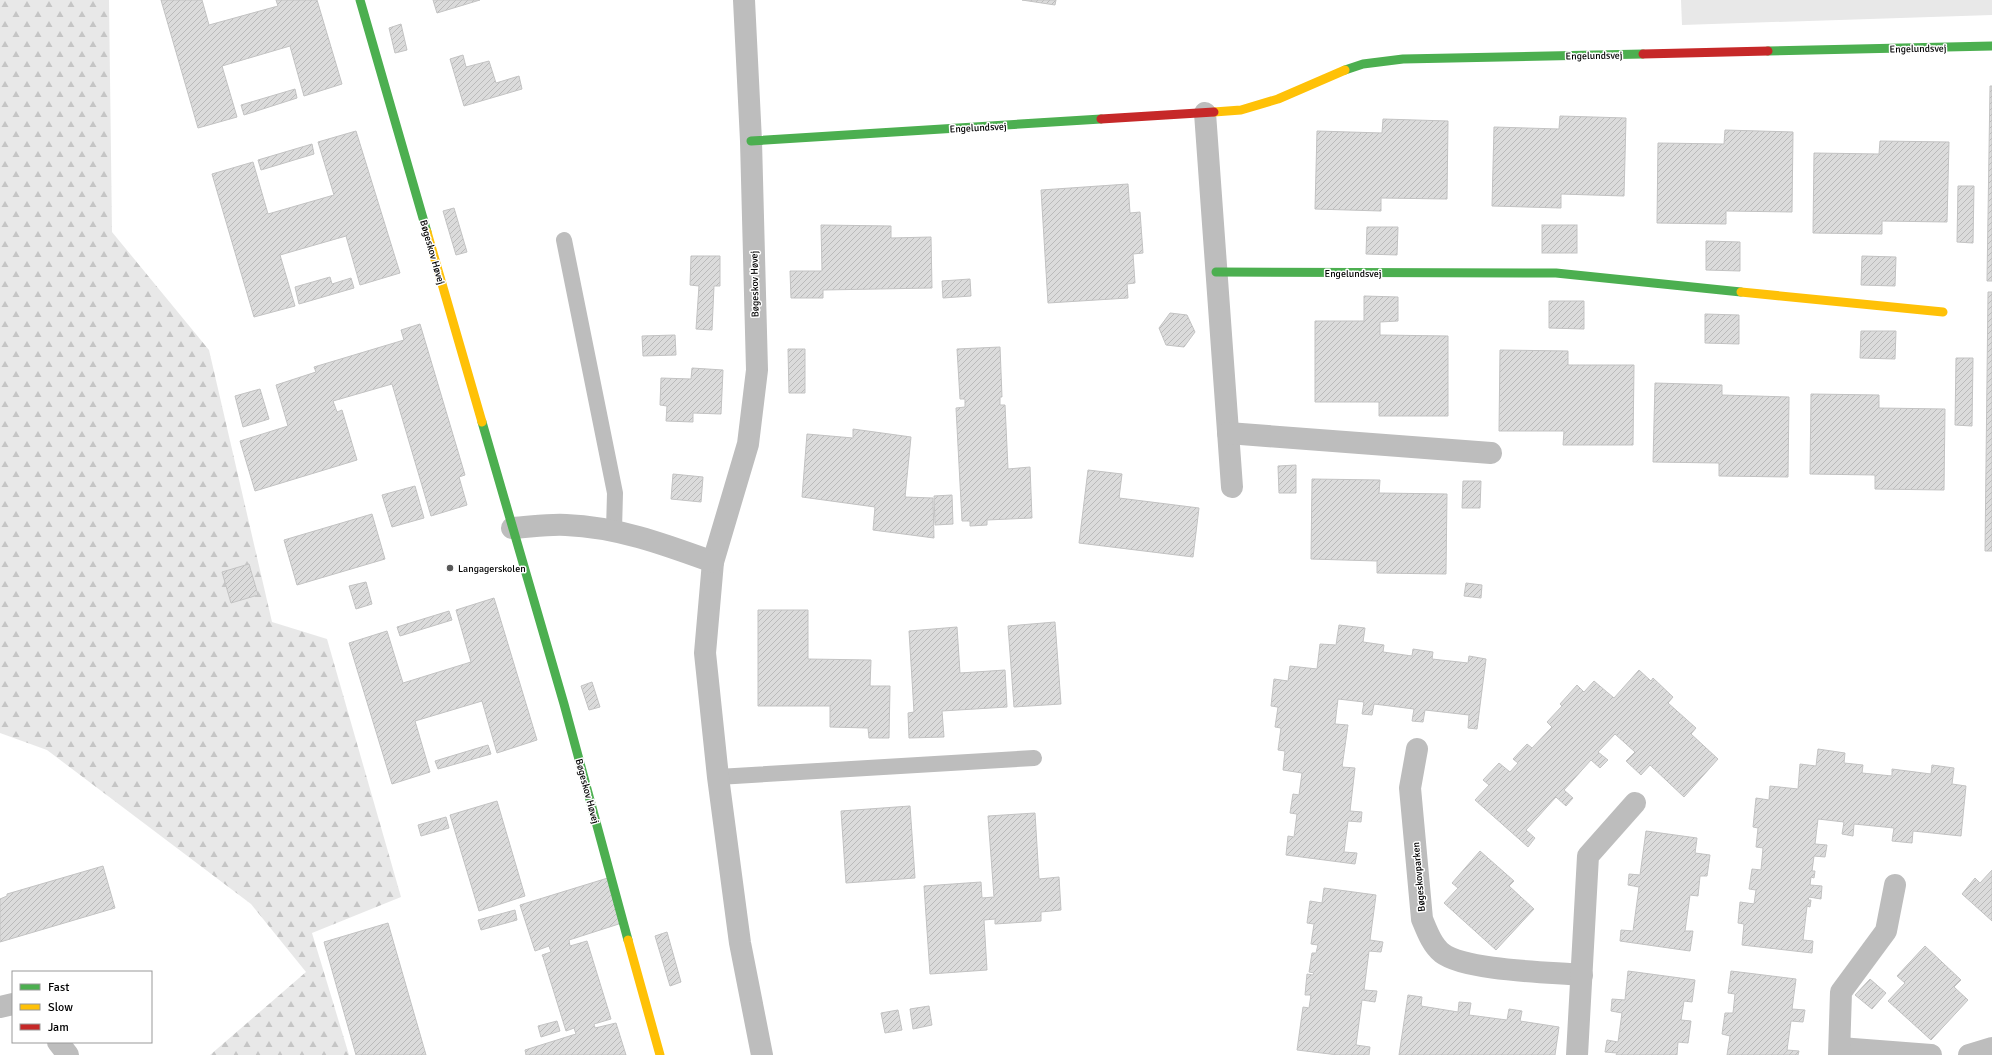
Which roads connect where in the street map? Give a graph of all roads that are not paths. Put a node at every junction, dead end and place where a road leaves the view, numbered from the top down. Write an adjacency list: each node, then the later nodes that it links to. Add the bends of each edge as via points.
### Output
1 (360, 0): 12 (street, Bøgeskov Høvej)
2 (744, 0): 5 (street, Bøgeskov Høvej)
3 (1992, 46): 4 (street, Engelundsvej, via 1403,60 1363,64 1330,74 1278,100 1241,110)
4 (1205, 113): 5 (street, Engelundsvej); 7 (street)
5 (751, 141): 14 (street, Bøgeskov Høvej, via 756,370 748,444)
6 (564, 240): 13 (lane, via 615,493)
7 (1216, 272): 8 (street, Engelundsvej, via 1556,273); 9 (street)
8 (1943, 312)
9 (1228, 433): 10 (street); 11 (street)
10 (1491, 453)
11 (1232, 487)
12 (512, 528): 13 (street, via 566,525); 27 (street, Bøgeskov Høvej, via 564,704)
13 (614, 530): 14 (street, via 652,540)
14 (713, 562): 17 (street, Bøgeskov Høvej, via 705,653)
15 (1417, 749): 20 (street, Bøgeskovparken, via 1410,788 1422,919 1430,938 1442,953 1479,966)
16 (1034, 758): 17 (lane)
17 (718, 777): 28 (street, Bøgeskov Høvej, via 740,943)
18 (1635, 803): 20 (street, via 1588,856)
19 (1895, 885): 25 (street, via 1886,931 1841,992)
20 (1582, 975): 29 (street)
21 (12, 1004): 22 (street)
22 (0, 1007)
23 (59, 1043): 26 (street)
24 (1992, 1048): 31 (street)
25 (1839, 1052): 30 (street)
26 (68, 1055)
27 (660, 1055)
28 (762, 1055)
29 (1577, 1055)
30 (1931, 1055)
31 (1969, 1055)

